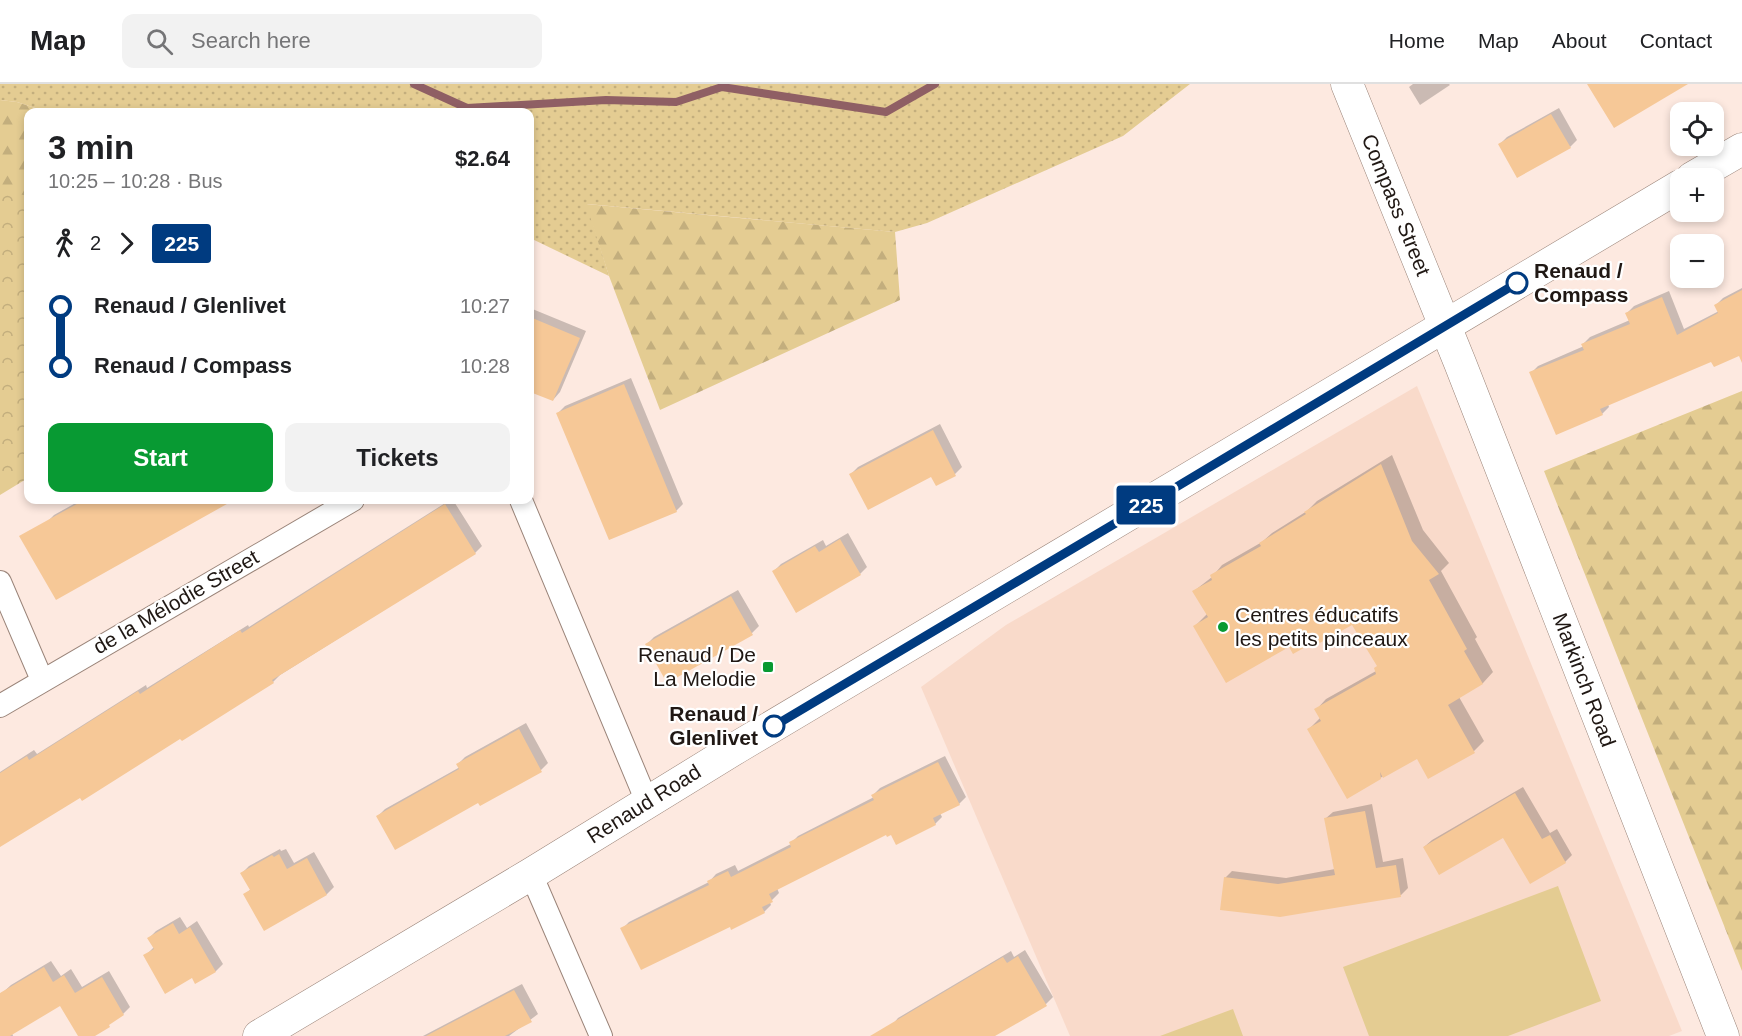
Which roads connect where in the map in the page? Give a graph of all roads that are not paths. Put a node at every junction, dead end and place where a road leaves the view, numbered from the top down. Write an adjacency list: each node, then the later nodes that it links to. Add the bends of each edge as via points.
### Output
1 (1347, 84): 5 (street, Compass Street)
2 (1742, 148): 3 (street)
3 (1709, 168)
4 (1670, 192): 5 (street, Renaud Road)
5 (1445, 325): 11 (street, Renaud Road); 15 (street, Markinch Road)
6 (346, 504): 9 (street, de la Mélodie Street)
7 (523, 504): 11 (street)
8 (0, 582): 9 (street)
9 (42, 681): 10 (street, de la Mélodie Street)
10 (0, 706)
11 (648, 802): 12 (street, Renaud Road)
12 (531, 874): 13 (street, Renaud Road); 14 (street)
13 (259, 1036)
14 (601, 1036)
15 (1723, 1036)

